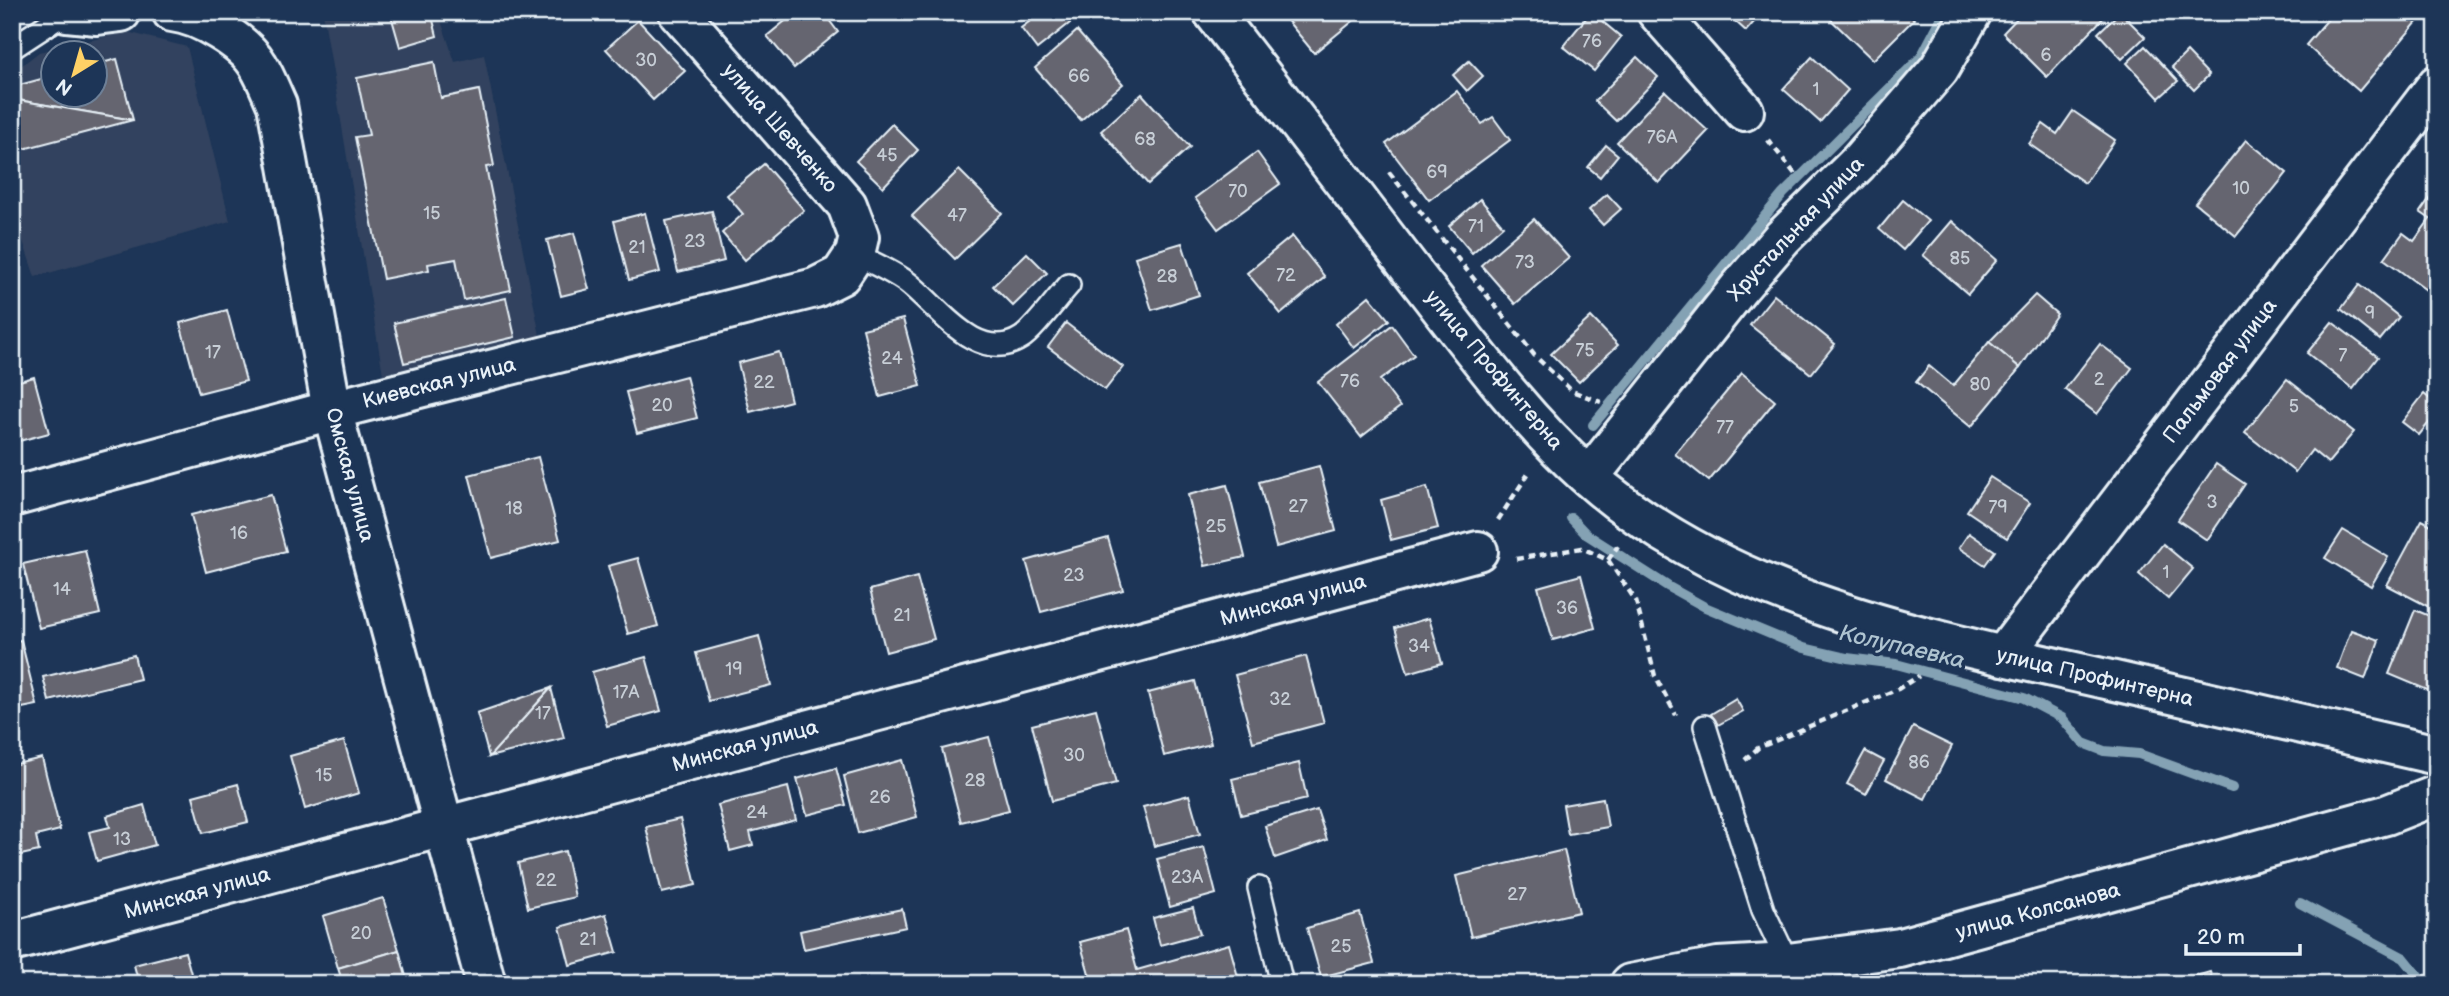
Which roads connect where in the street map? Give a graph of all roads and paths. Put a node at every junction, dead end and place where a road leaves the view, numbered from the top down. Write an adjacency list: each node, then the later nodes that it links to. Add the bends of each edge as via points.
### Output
1 (67, 12): 2 (street); 9 (lane)
2 (121, 12)
3 (172, 12): 8 (street, Омская улица)
4 (678, 12): 13 (street, улица Шевченко, via 847,205 859,237)
5 (1213, 12): 18 (street, улица Профинтерна, via 1497,380)
6 (1657, 12): 11 (street)
7 (1972, 12): 18 (street, Хрустальная улица, via 1938,69 1858,163 1739,288)
8 (234, 23): 16 (street, Омская улица, via 277,105)
9 (12, 48)
10 (2437, 85): 21 (street, Пальмовая улица)
11 (1744, 111)
12 (1381, 162): 15 (path, via 1535,355 1572,391)
13 (855, 254): 14 (lane, via 907,282 958,330 982,342 1002,344 1022,338); 16 (street, Киевская улица, via 841,275 814,288)
14 (1069, 285)
15 (1600, 401)
16 (332, 410): 19 (street, Киевская улица); 27 (street, Омская улица)
17 (1535, 464): 20 (path)
18 (1589, 477): 21 (street, улица Профинтерна, via 1632,510 1725,565 1837,610)
19 (12, 497)
20 (1478, 551): 23 (path, via 1496,562 1582,548 1608,560 1636,601 1655,676 1683,728); 27 (street, Минская улица)
21 (2003, 656): 24 (street, улица Профинтерна)
22 (1920, 674): 25 (path, via 1898,688 1758,748)
23 (1704, 726): 25 (lane)
24 (2437, 755)
25 (1722, 783): 30 (lane, via 1763,911)
26 (2437, 795): 30 (street, улица Колсанова, via 2374,818)
27 (444, 827): 29 (street, Минская улица); 31 (street, Омская улица)
28 (1259, 888): 32 (lane)
29 (12, 942)
30 (1793, 973): 33 (street, улица Колсанова, via 1718,967)
31 (486, 984)
32 (1282, 984)
33 (1630, 984)

